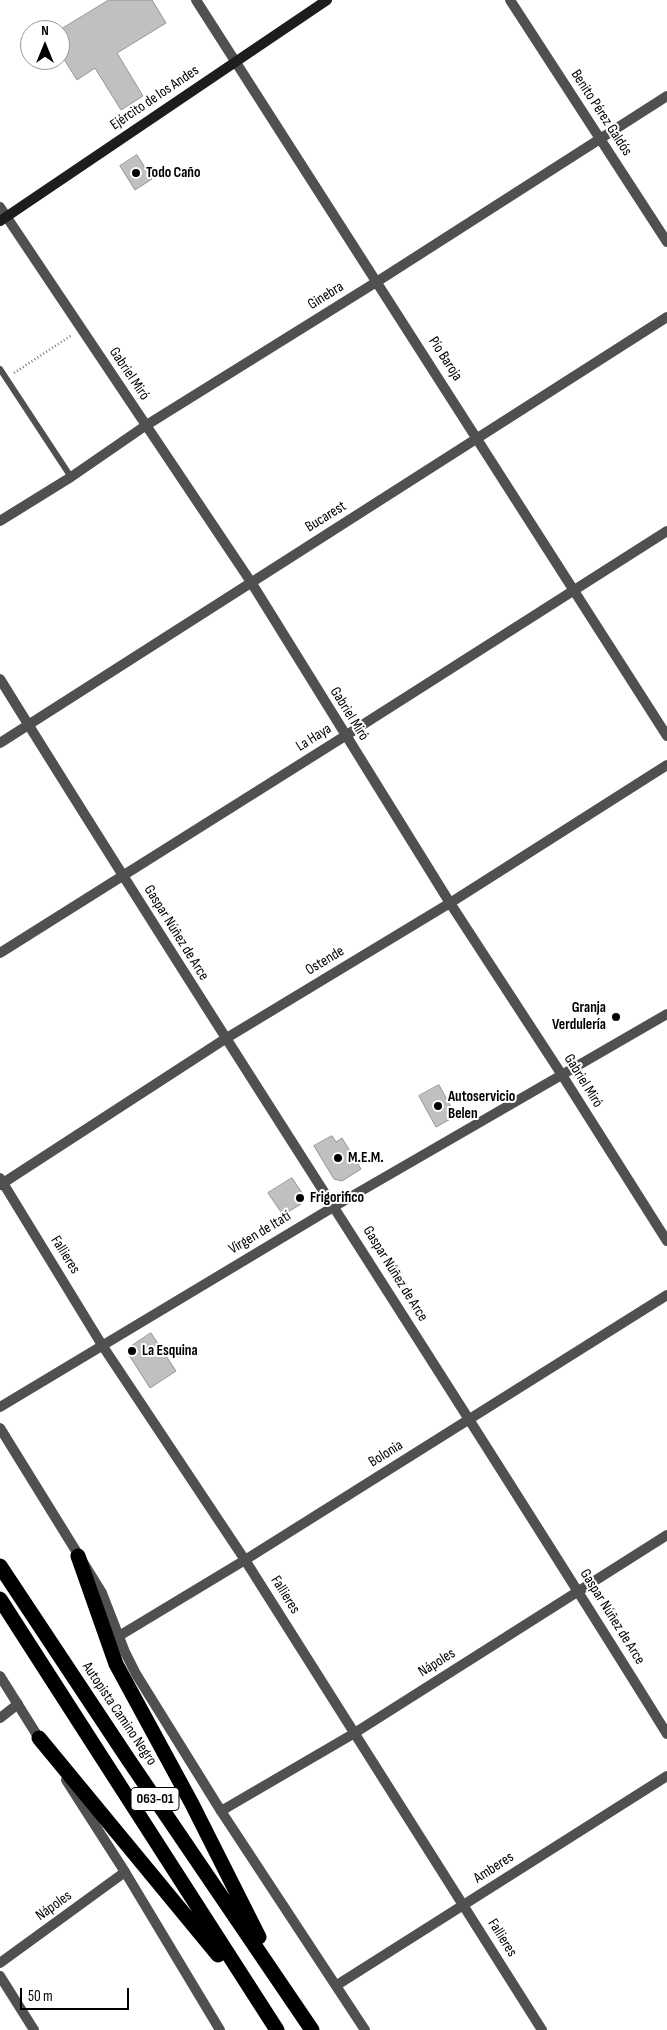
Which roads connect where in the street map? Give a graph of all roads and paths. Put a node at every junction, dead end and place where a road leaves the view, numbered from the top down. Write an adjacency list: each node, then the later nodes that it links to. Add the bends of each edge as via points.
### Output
1 (196, 0): 4 (street, Pío Baroja)
2 (328, 0): 4 (main road, Ejército de los Andes)
3 (510, 0): 6 (street, Benito Pérez Galdós)
4 (236, 61): 8 (main road, Ejército de los Andes); 10 (street, Pío Baroja)
5 (667, 96): 6 (street, Ginebra)
6 (600, 139): 9 (street, Benito Pérez Galdós); 10 (street, Ginebra)
7 (0, 207): 8 (street, Gabriel Miró)
8 (3, 218): 15 (street, Gabriel Miró)
9 (667, 242)
10 (378, 281): 15 (street, Ginebra); 16 (street, Pío Baroja)
11 (667, 317): 16 (street, Bucarest)
12 (66, 339): 14 (path)
13 (0, 369): 14 (lane)
14 (6, 378): 17 (lane)
15 (145, 426): 17 (street, Ginebra); 20 (street, Gabriel Miró)
16 (478, 439): 20 (street, Bucarest); 21 (street, Pío Baroja)
17 (71, 477): 18 (street, Ginebra)
18 (1, 520)
19 (667, 531): 21 (street, La Haya)
20 (251, 582): 23 (street, Bucarest); 24 (street, Gabriel Miró)
21 (574, 589): 24 (street, La Haya); 25 (street, Pío Baroja)
22 (0, 679): 23 (street, Gaspar Núñez de Arce)
23 (28, 725): 26 (street, Bucarest); 28 (street, Gaspar Núñez de Arce)
24 (345, 736): 28 (street, La Haya); 29 (street, Gabriel Miró)
25 (667, 736)
26 (0, 743)
27 (667, 765): 29 (street, Ostende)
28 (123, 876): 30 (street, La Haya); 32 (street, Gaspar Núñez de Arce)
29 (450, 903): 32 (street, Ostende); 33 (street, Gabriel Miró)
30 (0, 953)
31 (667, 1014): 33 (street, Virgen de Itatí)
32 (225, 1039): 34 (street, Ostende); 35 (street, Gaspar Núñez de Arce)
33 (562, 1075): 35 (street, Virgen de Itatí); 36 (street, Gabriel Miró)
34 (1, 1182): 38 (street, Fallieres)
35 (335, 1206): 38 (street, Virgen de Itatí); 40 (street, Gaspar Núñez de Arce)
36 (667, 1241)
37 (667, 1295): 40 (street, Bolonia)
38 (102, 1345): 39 (street, Virgen de Itatí); 44 (street, Fallieres)
39 (0, 1407)
40 (469, 1419): 44 (street, Bolonia); 46 (street, Gaspar Núñez de Arce)
41 (0, 1428): 43 (street)
42 (667, 1535): 46 (street, Nápoles)
43 (78, 1556): 48 (street, via 107,1602); 62 (highway, via 116,1664 192,1804)
44 (245, 1560): 48 (street, Bolonia); 52 (street, Fallieres)
45 (0, 1566): 62 (highway, Autopista Camino Negro / 063-01)
46 (578, 1591): 52 (street, Nápoles); 53 (street, Gaspar Núñez de Arce)
47 (0, 1599): 63 (highway, 063-01)
48 (119, 1636): 56 (street, via 136,1674)
49 (0, 1676): 50 (street)
50 (18, 1704): 51 (street); 54 (street)
51 (0, 1718)
52 (353, 1734): 56 (street, Nápoles); 58 (street, Fallieres)
53 (667, 1734)
54 (40, 1738): 57 (street); 63 (highway)
55 (667, 1776): 58 (street, Amberes)
56 (221, 1811): 61 (street)
57 (125, 1872): 59 (street, Nápoles); 65 (street)
58 (464, 1905): 61 (street, Amberes); 69 (street, Fallieres)
59 (0, 1963)
60 (0, 1976): 64 (street)
61 (337, 1985): 68 (street)
62 (285, 1989): 67 (highway, Autopista Camino Negro / 063-01)
63 (261, 2006): 66 (highway, 063-01)
64 (34, 2030)
65 (220, 2030)
66 (277, 2030)
67 (312, 2030)
68 (365, 2030)
69 (542, 2030)

